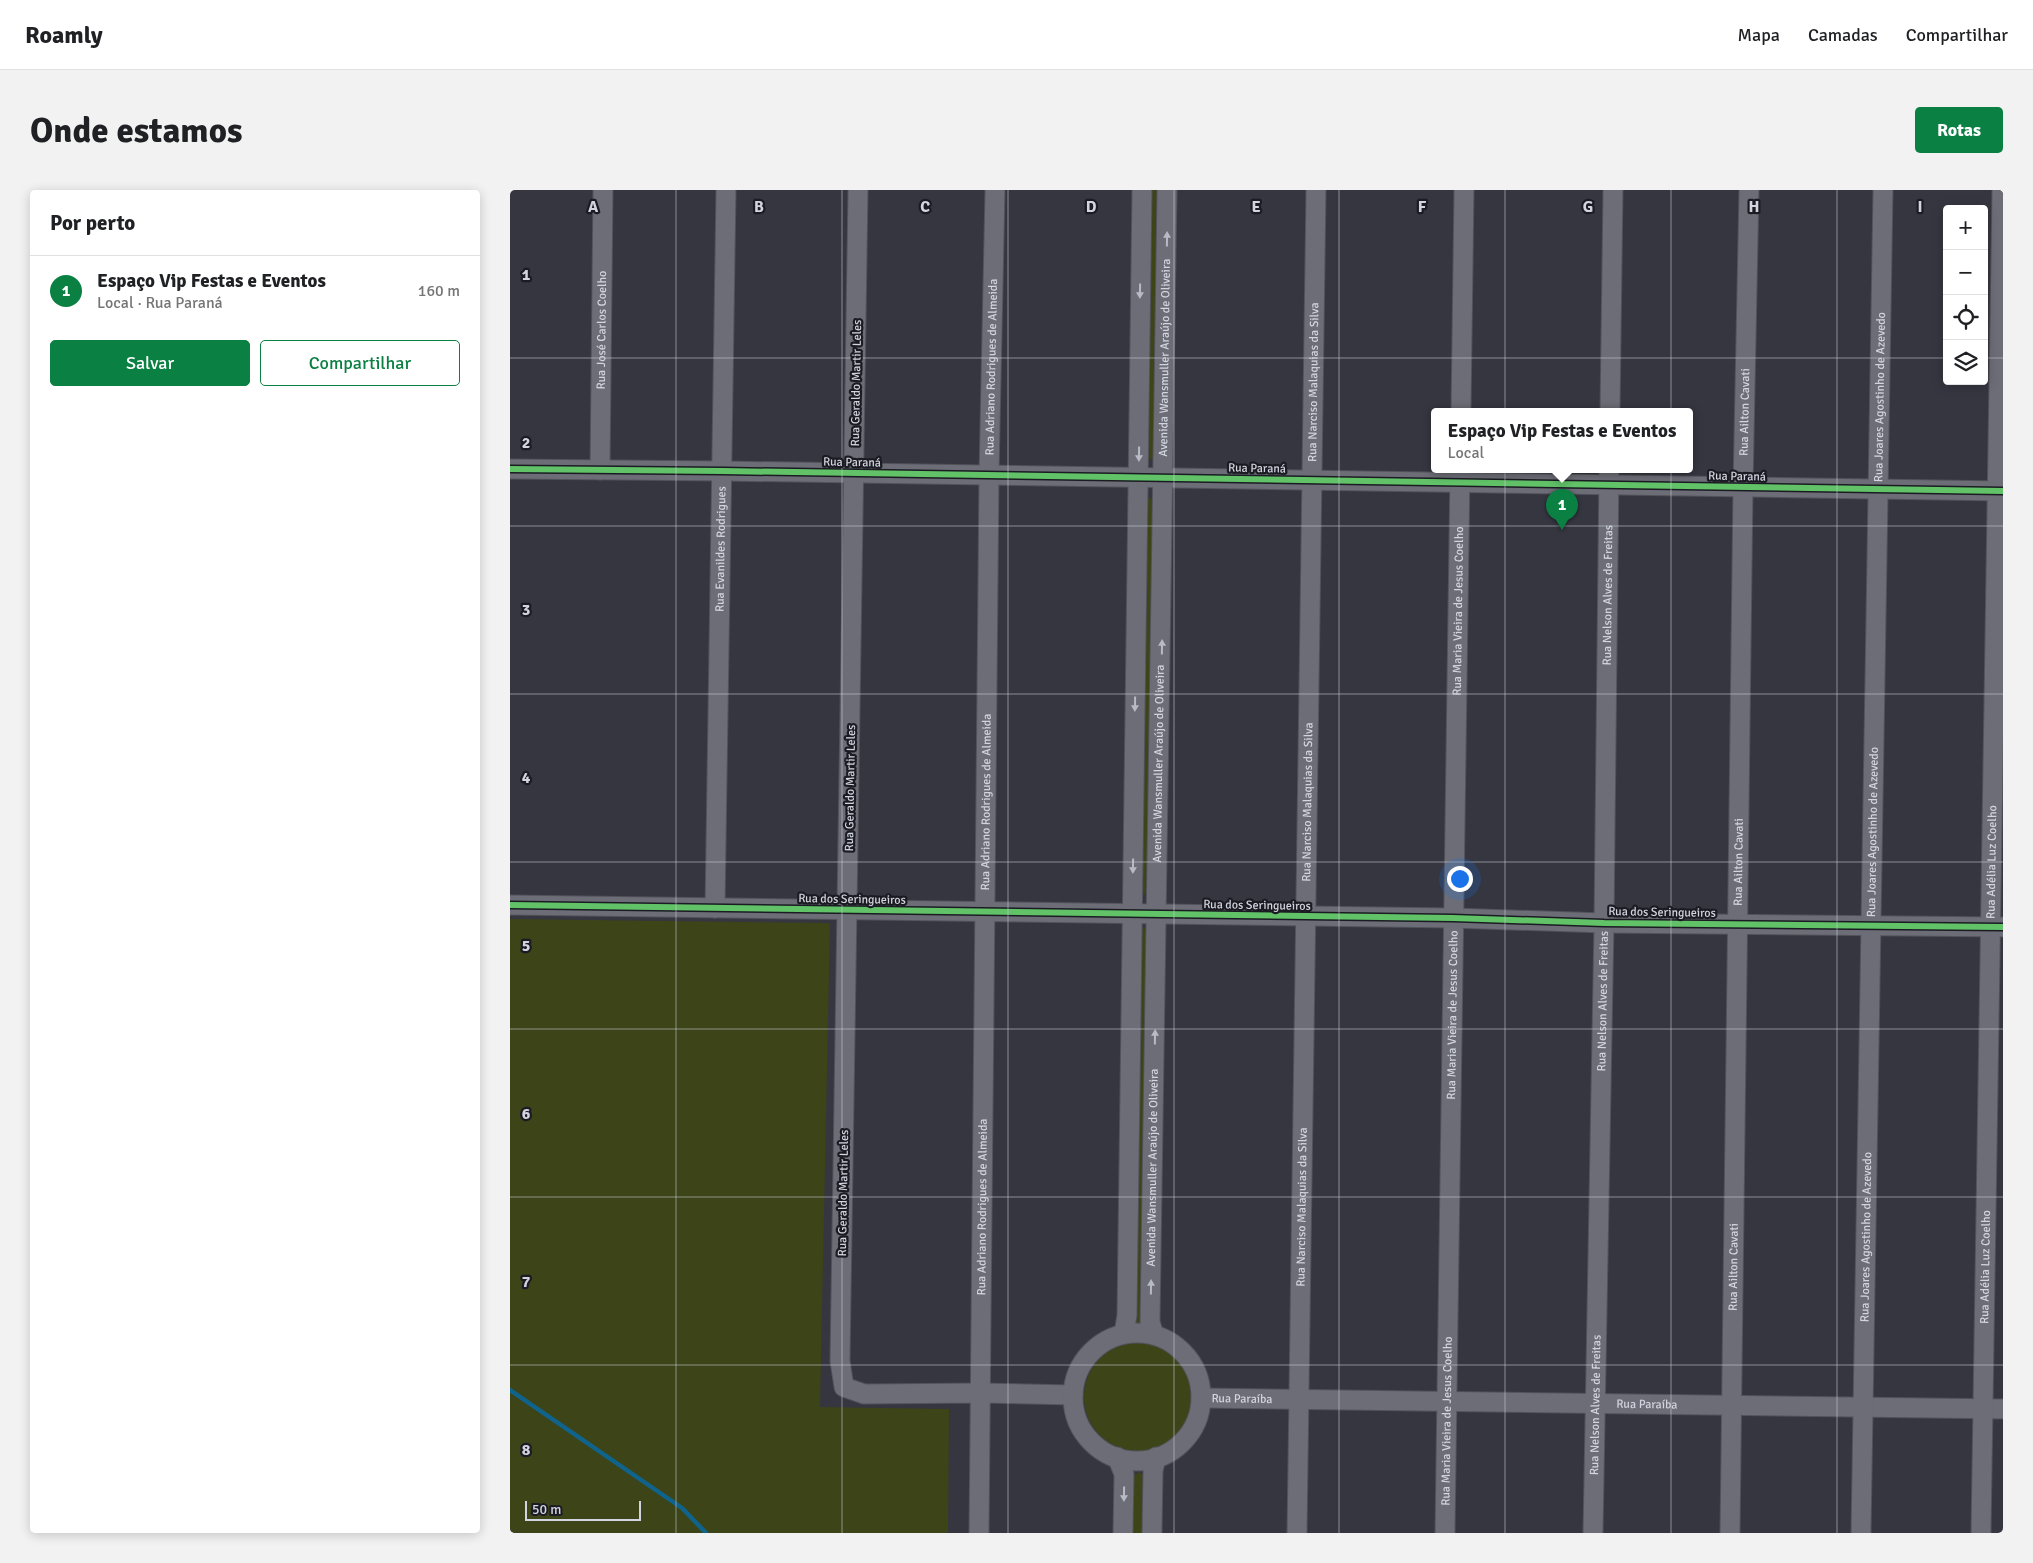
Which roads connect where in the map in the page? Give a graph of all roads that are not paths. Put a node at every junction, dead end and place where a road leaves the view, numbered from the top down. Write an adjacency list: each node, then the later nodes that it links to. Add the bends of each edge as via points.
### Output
1 (603, 190): 16 (street, Rua José Carlos Coelho)
2 (726, 190): 17 (street, Rua Evanildes Rodrigues)
3 (858, 190): 18 (street, Rua Geraldo Martir Leles)
4 (995, 190): 19 (street, Rua Adriano Rodrigues de Almeida)
5 (1142, 190): 22 (street, Avenida Wansmuller Araújo de Oliveira, one-way to 22)
6 (1167, 190): 23 (street, Avenida Wansmuller Araújo de Oliveira, one-way to 6)
7 (1316, 190): 24 (street, Rua Narciso Malaquias da Silva)
8 (1464, 190): 13 (street)
9 (1613, 190): 14 (street)
10 (1750, 190): 25 (street, Rua Ailton Cavati)
11 (1883, 190): 26 (street, Rua Joares Agostinho de Azevedo)
12 (2002, 190): 27 (street, Rua Adélia Luz Coelho)
13 (1461, 408)
14 (1610, 408)
15 (510, 469): 16 (street, Rua Paraná)
16 (600, 470): 17 (street, Rua Paraná)
17 (723, 471): 18 (street, Rua Paraná); 29 (street, Rua Evanildes Rodrigues)
18 (855, 473): 19 (street, Rua Paraná); 30 (street, Rua Geraldo Martir Leles)
19 (989, 475): 22 (street, Rua Paraná); 31 (street, Rua Adriano Rodrigues de Almeida)
20 (1460, 476): 21 (street, Rua Paraná); 24 (street, Rua Paraná); 35 (street, Rua Maria Vieira de Jesus Coelho)
21 (1609, 477): 25 (street, Rua Paraná); 36 (street, Rua Nelson Alves de Freitas)
22 (1138, 478): 23 (street, Rua Paraná); 32 (street, Avenida Wansmuller Araújo de Oliveira, one-way to 32)
23 (1164, 478): 24 (street, Rua Paraná); 33 (street, Avenida Wansmuller Araújo de Oliveira, one-way to 23)
24 (1312, 480): 34 (street, Rua Narciso Malaquias da Silva)
25 (1743, 487): 26 (street, Rua Paraná); 37 (street, Rua Ailton Cavati)
26 (1877, 489): 27 (street, Rua Paraná); 38 (street, Rua Joares Agostinho de Azevedo)
27 (2000, 491): 39 (street, Rua Adélia Luz Coelho)
28 (510, 905): 29 (street, Rua dos Seringueiros)
29 (715, 908): 30 (street, Rua dos Seringueiros)
30 (848, 910): 31 (street, Rua dos Seringueiros); 42 (street, Rua Geraldo Martir Leles, via 840,1361 844,1387 864,1394)
31 (985, 911): 32 (street, Rua dos Seringueiros); 42 (street, Rua Adriano Rodrigues de Almeida)
32 (1132, 915): 33 (street, Rua dos Seringueiros); 40 (street, Avenida Wansmuller Araújo de Oliveira, via 1127,1315)
33 (1158, 915): 34 (street, Rua dos Seringueiros); 41 (street, Avenida Wansmuller Araújo de Oliveira, one-way to 33, via 1150,1322)
34 (1305, 917): 35 (street, Rua dos Seringueiros); 45 (street, Rua Narciso Malaquias da Silva)
35 (1453, 918): 36 (street, Rua dos Seringueiros); 46 (street, Rua Maria Vieira de Jesus Coelho)
36 (1604, 923): 37 (street, Rua dos Seringueiros); 47 (street, Rua Nelson Alves de Freitas)
37 (1737, 924): 38 (street, Rua dos Seringueiros); 48 (street, Rua Ailton Cavati)
38 (1871, 926): 39 (street, Rua dos Seringueiros); 49 (street, Rua Joares Agostinho de Azevedo)
39 (1996, 927): 50 (street, Rua Adélia Luz Coelho)
40 (1124, 1334): 41 (street); 43 (street, via 1106,1341 1089,1355 1077,1374)
41 (1154, 1335): 44 (street, via 1180,1349 1192,1363 1199,1379)
42 (981, 1393): 43 (street); 54 (street, Rua Adriano Rodrigues de Almeida)
43 (1073, 1395): 52 (street, via 1076,1417 1086,1436 1103,1451)
44 (1201, 1398): 45 (street, Rua Paraíba); 53 (street, via 1190,1432 1178,1445)
45 (1299, 1399): 46 (street, Rua Paraíba); 57 (street, Rua Narciso Malaquias da Silva)
46 (1447, 1401): 47 (street, Rua Paraíba); 58 (street, Rua Maria Vieira de Jesus Coelho)
47 (1595, 1403): 48 (street, Rua Paraíba); 59 (street, Rua Nelson Alves de Freitas)
48 (1732, 1405): 49 (street, Rua Paraíba); 60 (street, Rua Ailton Cavati)
49 (1863, 1407): 50 (street, Rua Paraíba); 61 (street, Rua Joares Agostinho de Azevedo)
50 (1983, 1409): 51 (street, Rua Paraíba); 62 (street, Rua Adélia Luz Coelho)
51 (2003, 1409)
52 (1117, 1457): 53 (street, via 1134,1461); 55 (street, one-way to 55, via 1124,1474)
53 (1156, 1457): 56 (street)
54 (979, 1533)
55 (1123, 1533)
56 (1152, 1533)
57 (1296, 1533)
58 (1445, 1533)
59 (1594, 1533)
60 (1730, 1533)
61 (1861, 1533)
62 (1981, 1533)

